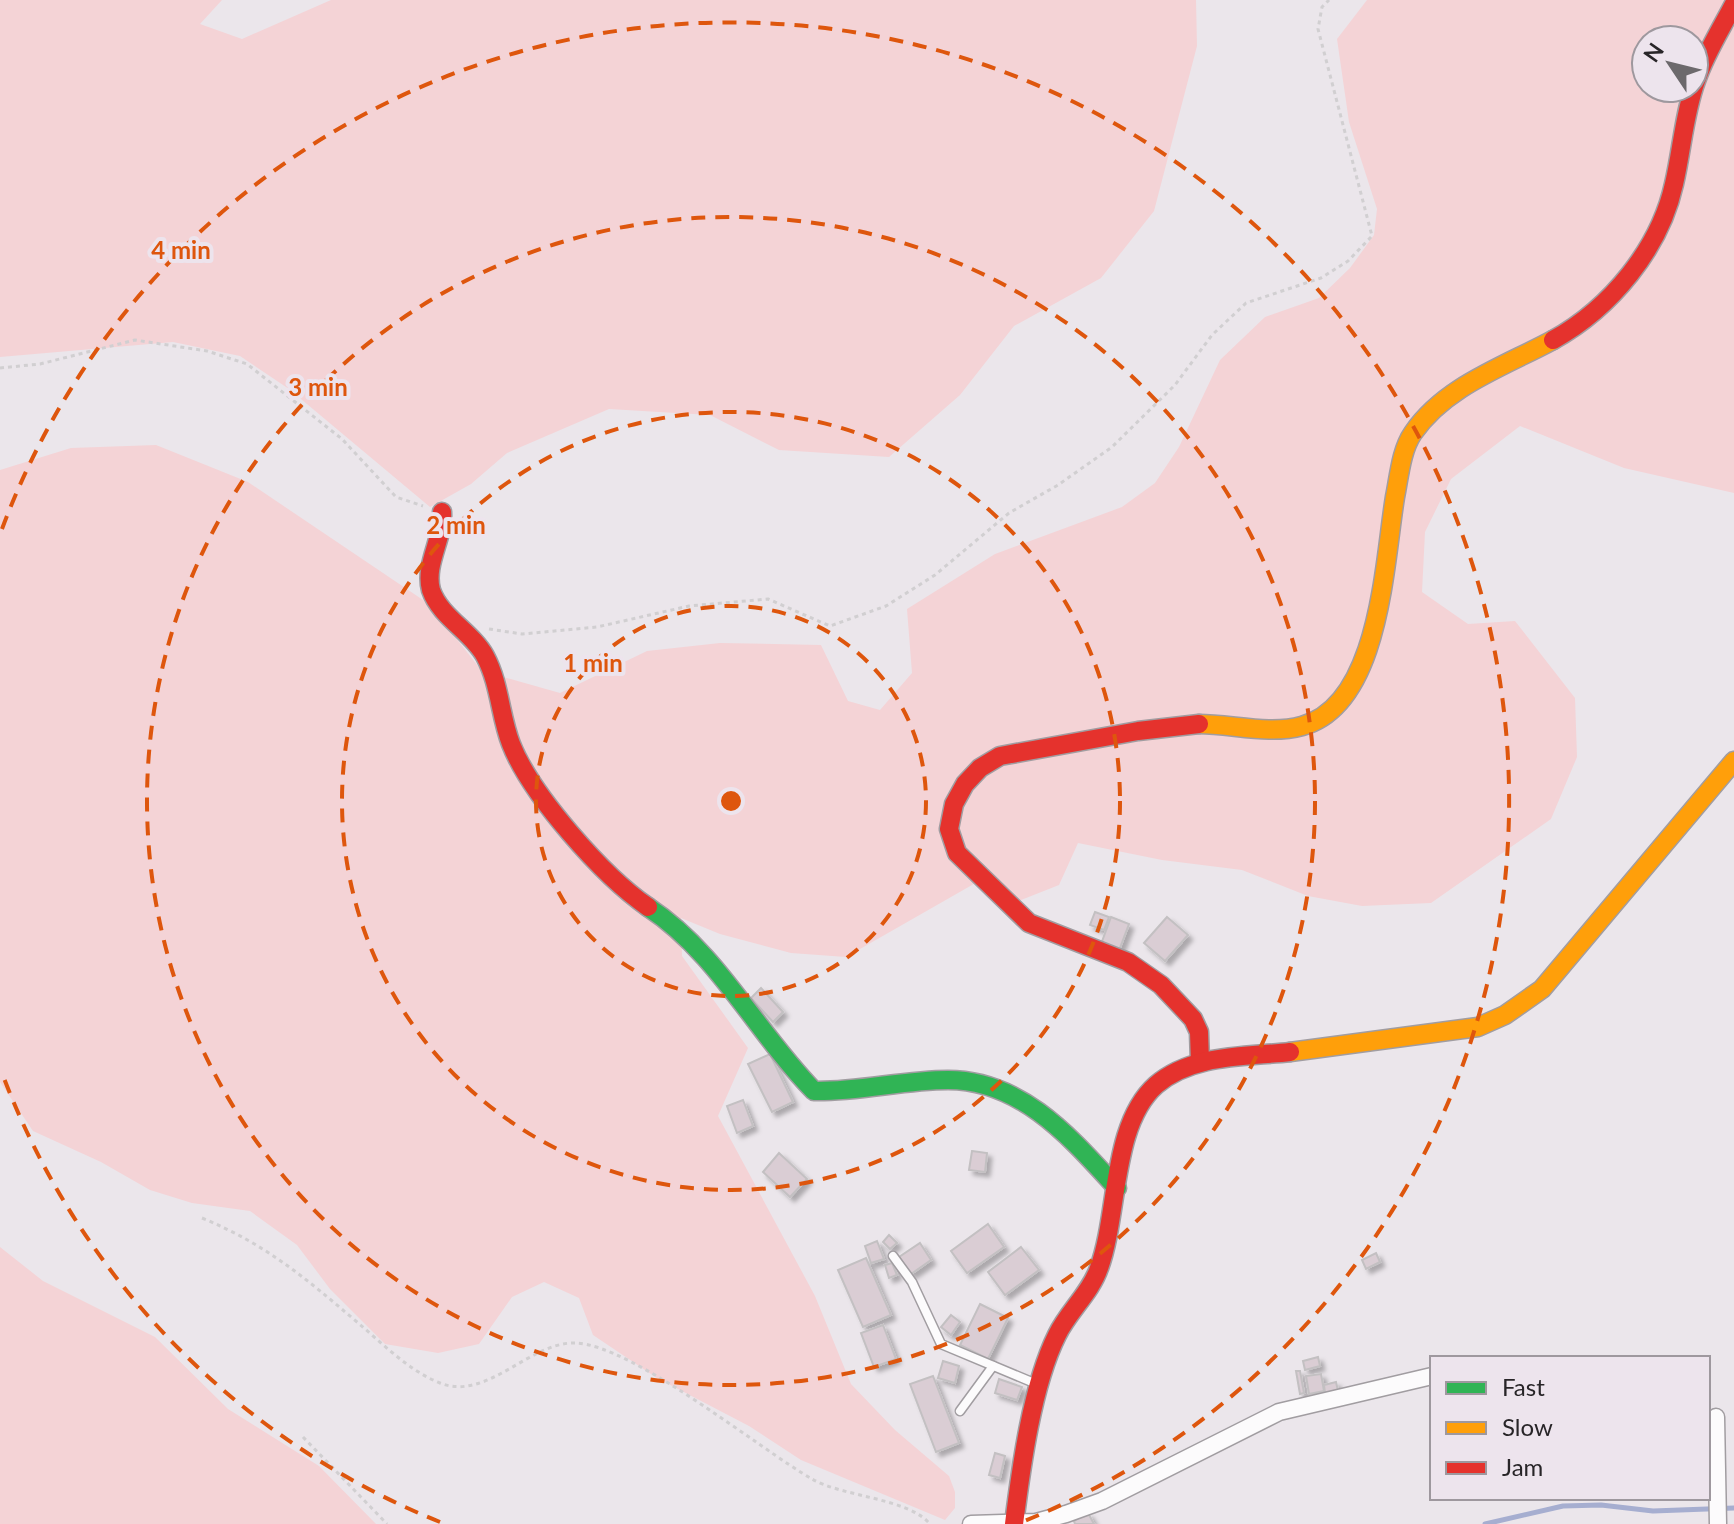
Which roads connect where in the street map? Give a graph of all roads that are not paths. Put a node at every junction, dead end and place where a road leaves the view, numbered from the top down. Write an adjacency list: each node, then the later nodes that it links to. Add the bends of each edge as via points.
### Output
1 (1734, 4): 4 (street, via 1696,81 1664,216 1632,268 1575,329 1475,380 1412,434 1397,479 1384,578 1358,679 1334,711 1305,728 1143,728 1009,752 977,769 958,794 948,823 957,853 1029,923 1128,962 1161,985 1193,1019)
2 (442, 512): 5 (street, via 444,525 429,578 436,600 463,626 499,683 503,723 520,762 598,864 629,894 691,938 790,1068 814,1091 884,1090 951,1080 1024,1097)
3 (1734, 761): 4 (street, via 1574,954 1542,989 1505,1015 1448,1033)
4 (1200, 1062): 5 (street, via 1155,1084 1139,1104)
5 (1117, 1188): 9 (street, via 1099,1270 1057,1334)
6 (893, 1256): 7 (lane, via 912,1282 941,1344)
7 (993, 1366): 9 (lane); 10 (lane)
8 (1430, 1376): 13 (street, via 1279,1412 1102,1501 1052,1518)
9 (1040, 1385): 13 (street)
10 (960, 1411)
11 (1734, 1416): 12 (street)
12 (1712, 1417): 15 (street)
13 (1014, 1523): 14 (street)
14 (971, 1524)
15 (1718, 1524)

